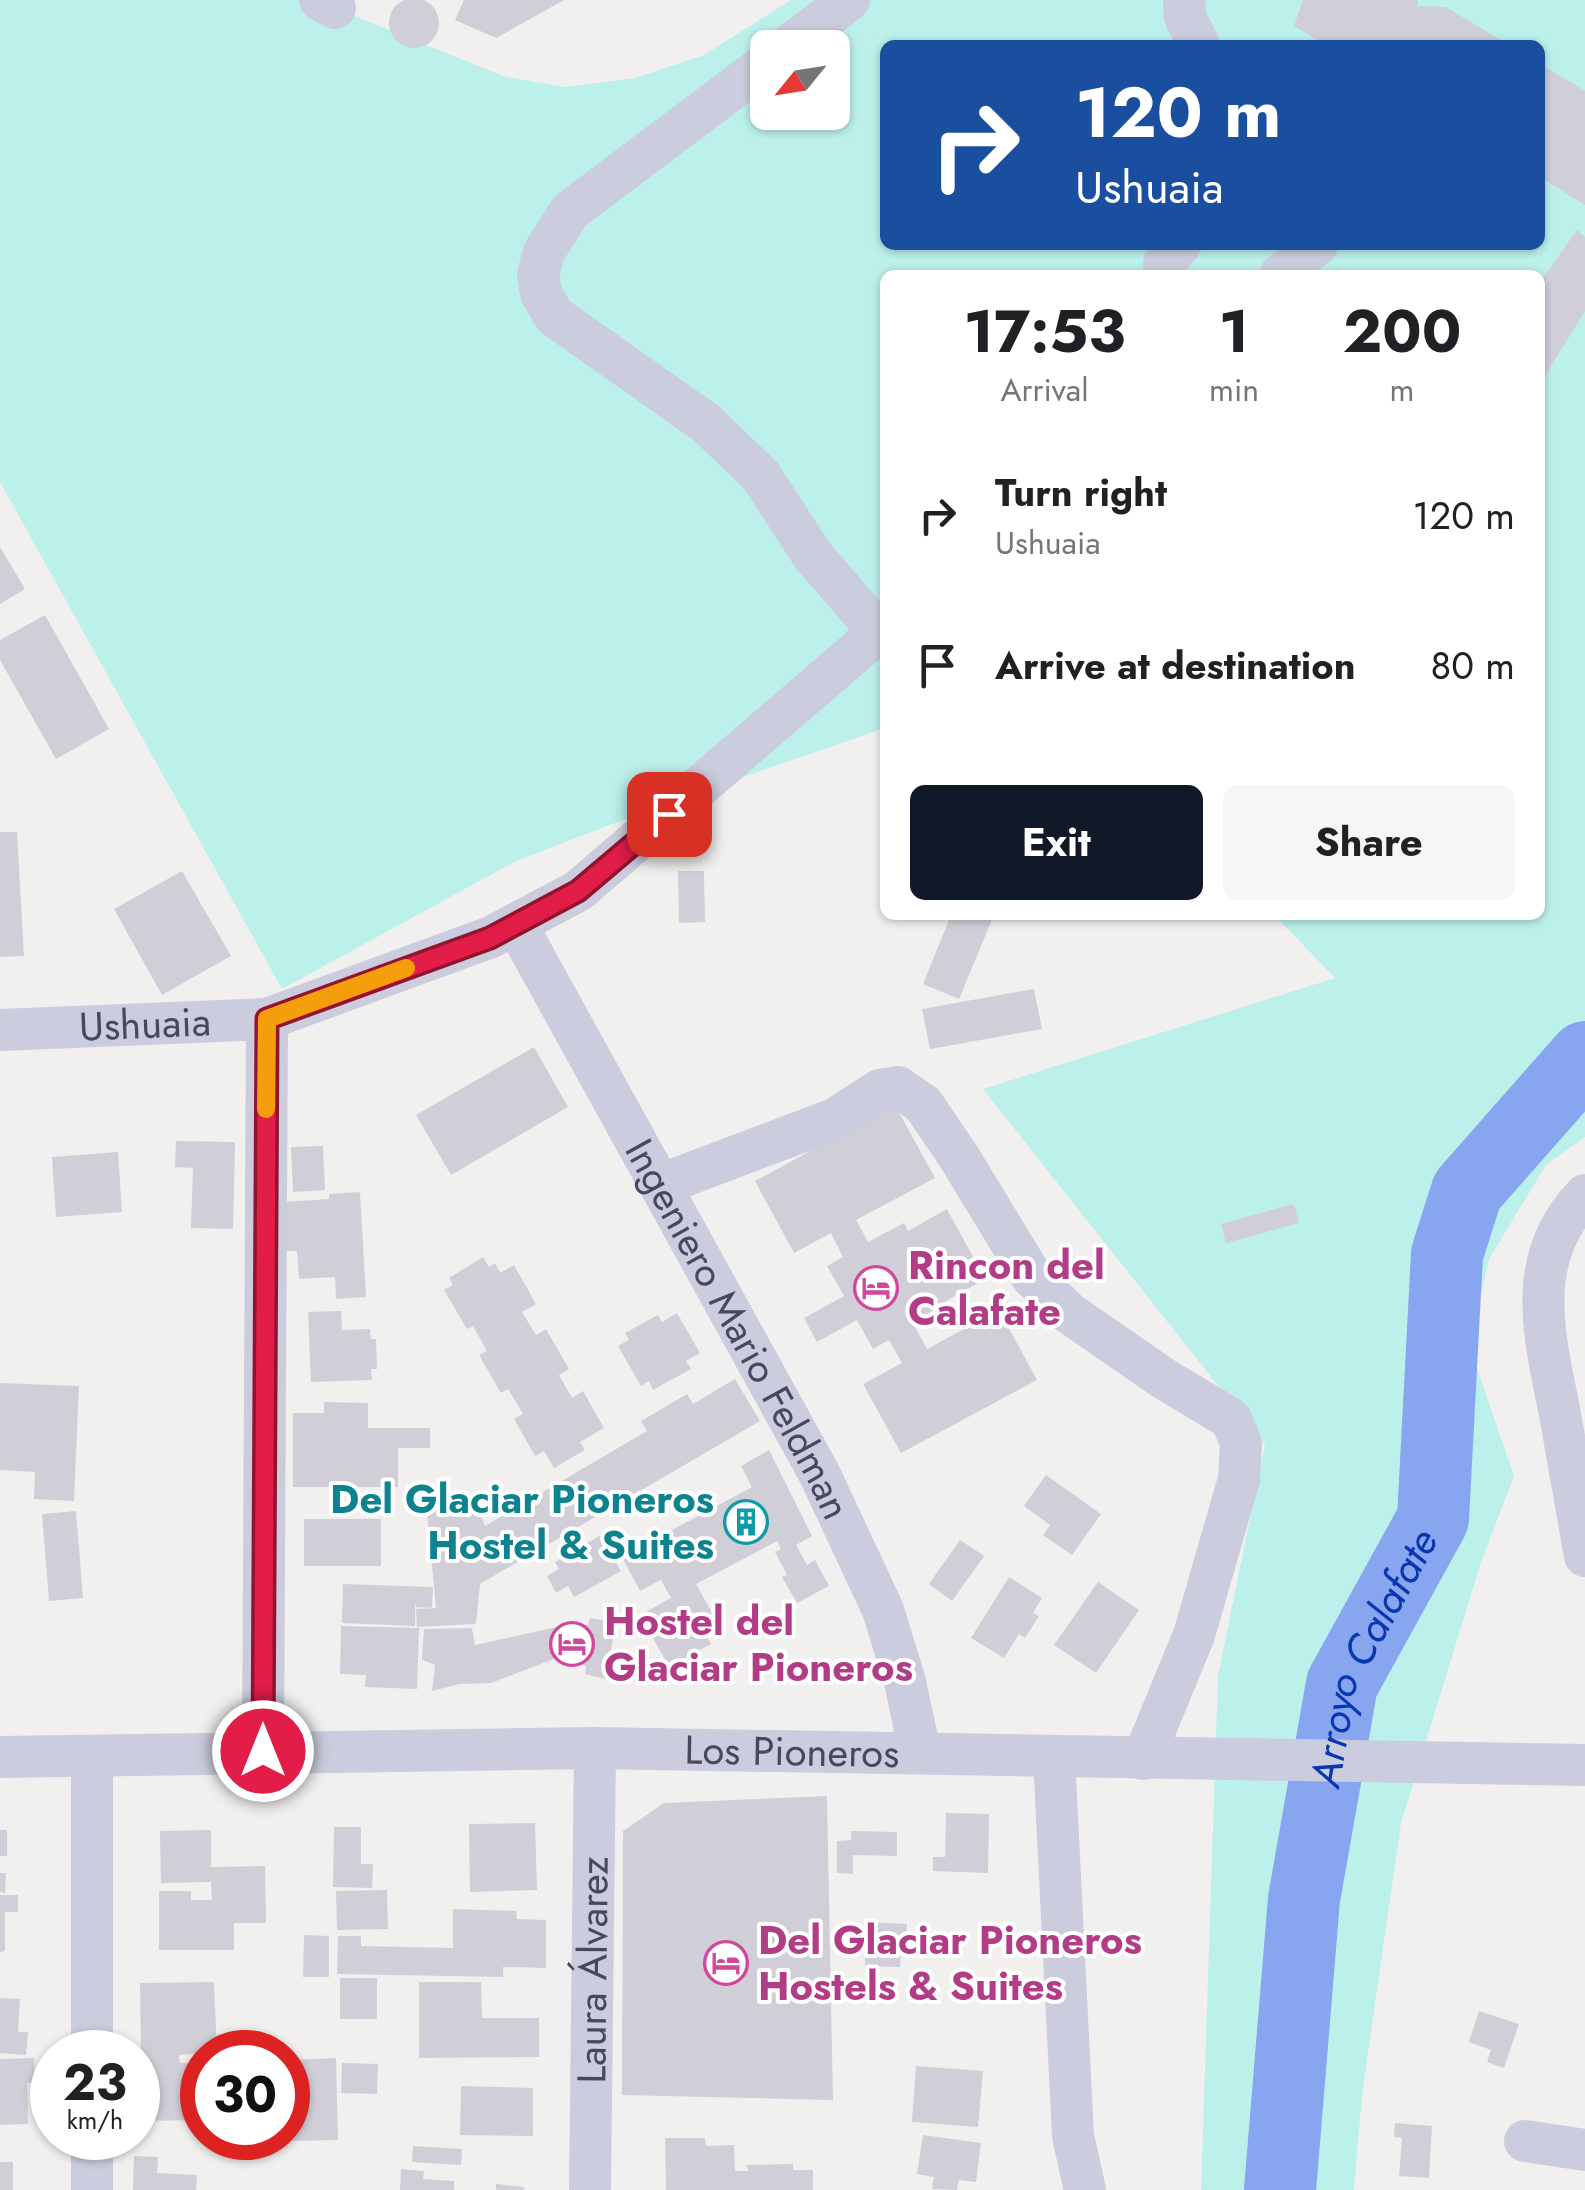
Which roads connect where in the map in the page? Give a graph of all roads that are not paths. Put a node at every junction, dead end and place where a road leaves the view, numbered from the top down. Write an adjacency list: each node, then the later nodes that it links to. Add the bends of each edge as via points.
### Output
1 (849, 0): 3 (street)
2 (1184, 0): 4 (street)
3 (810, 30)
4 (1196, 40)
5 (750, 76): 8 (street, via 570,212 544,252 541,292 554,316 706,423 761,476 813,556)
6 (1311, 250): 7 (street)
7 (1286, 270)
8 (880, 628)
9 (880, 632): 10 (street, Ushuaia, via 578,891)
10 (516, 924): 11 (street, Ushuaia); 13 (street, Ingeniero Mario Feldman)
11 (267, 1019): 12 (street, Ushuaia); 17 (street)
12 (0, 1030)
13 (660, 1185): 18 (street, Ingeniero Mario Feldman, via 820,1475 884,1610); 22 (street, via 835,1119 880,1090 898,1087 923,1104 1032,1277 1084,1323 1232,1419 1240,1478 1194,1635)
14 (1585, 1194): 15 (street, via 1568,1212 1548,1255 1542,1320)
15 (1585, 1556)
16 (595, 1748): 17 (street, Los Pioneros); 18 (street, Los Pioneros); 29 (street, Laura Álvarez)
17 (263, 1751): 20 (street, Los Pioneros)
18 (920, 1753): 21 (street, Los Pioneros)
19 (0, 1757): 20 (street, Los Pioneros)
20 (92, 1757): 24 (street)
21 (1054, 1757): 22 (street, Los Pioneros); 30 (street, via 1073,2136)
22 (1143, 1759): 23 (street, Los Pioneros)
23 (1585, 1765)
24 (92, 2030)
25 (1525, 2140): 26 (street)
26 (1585, 2150)
27 (92, 2160): 28 (street)
28 (92, 2190)
29 (590, 2190)
30 (1084, 2190)

